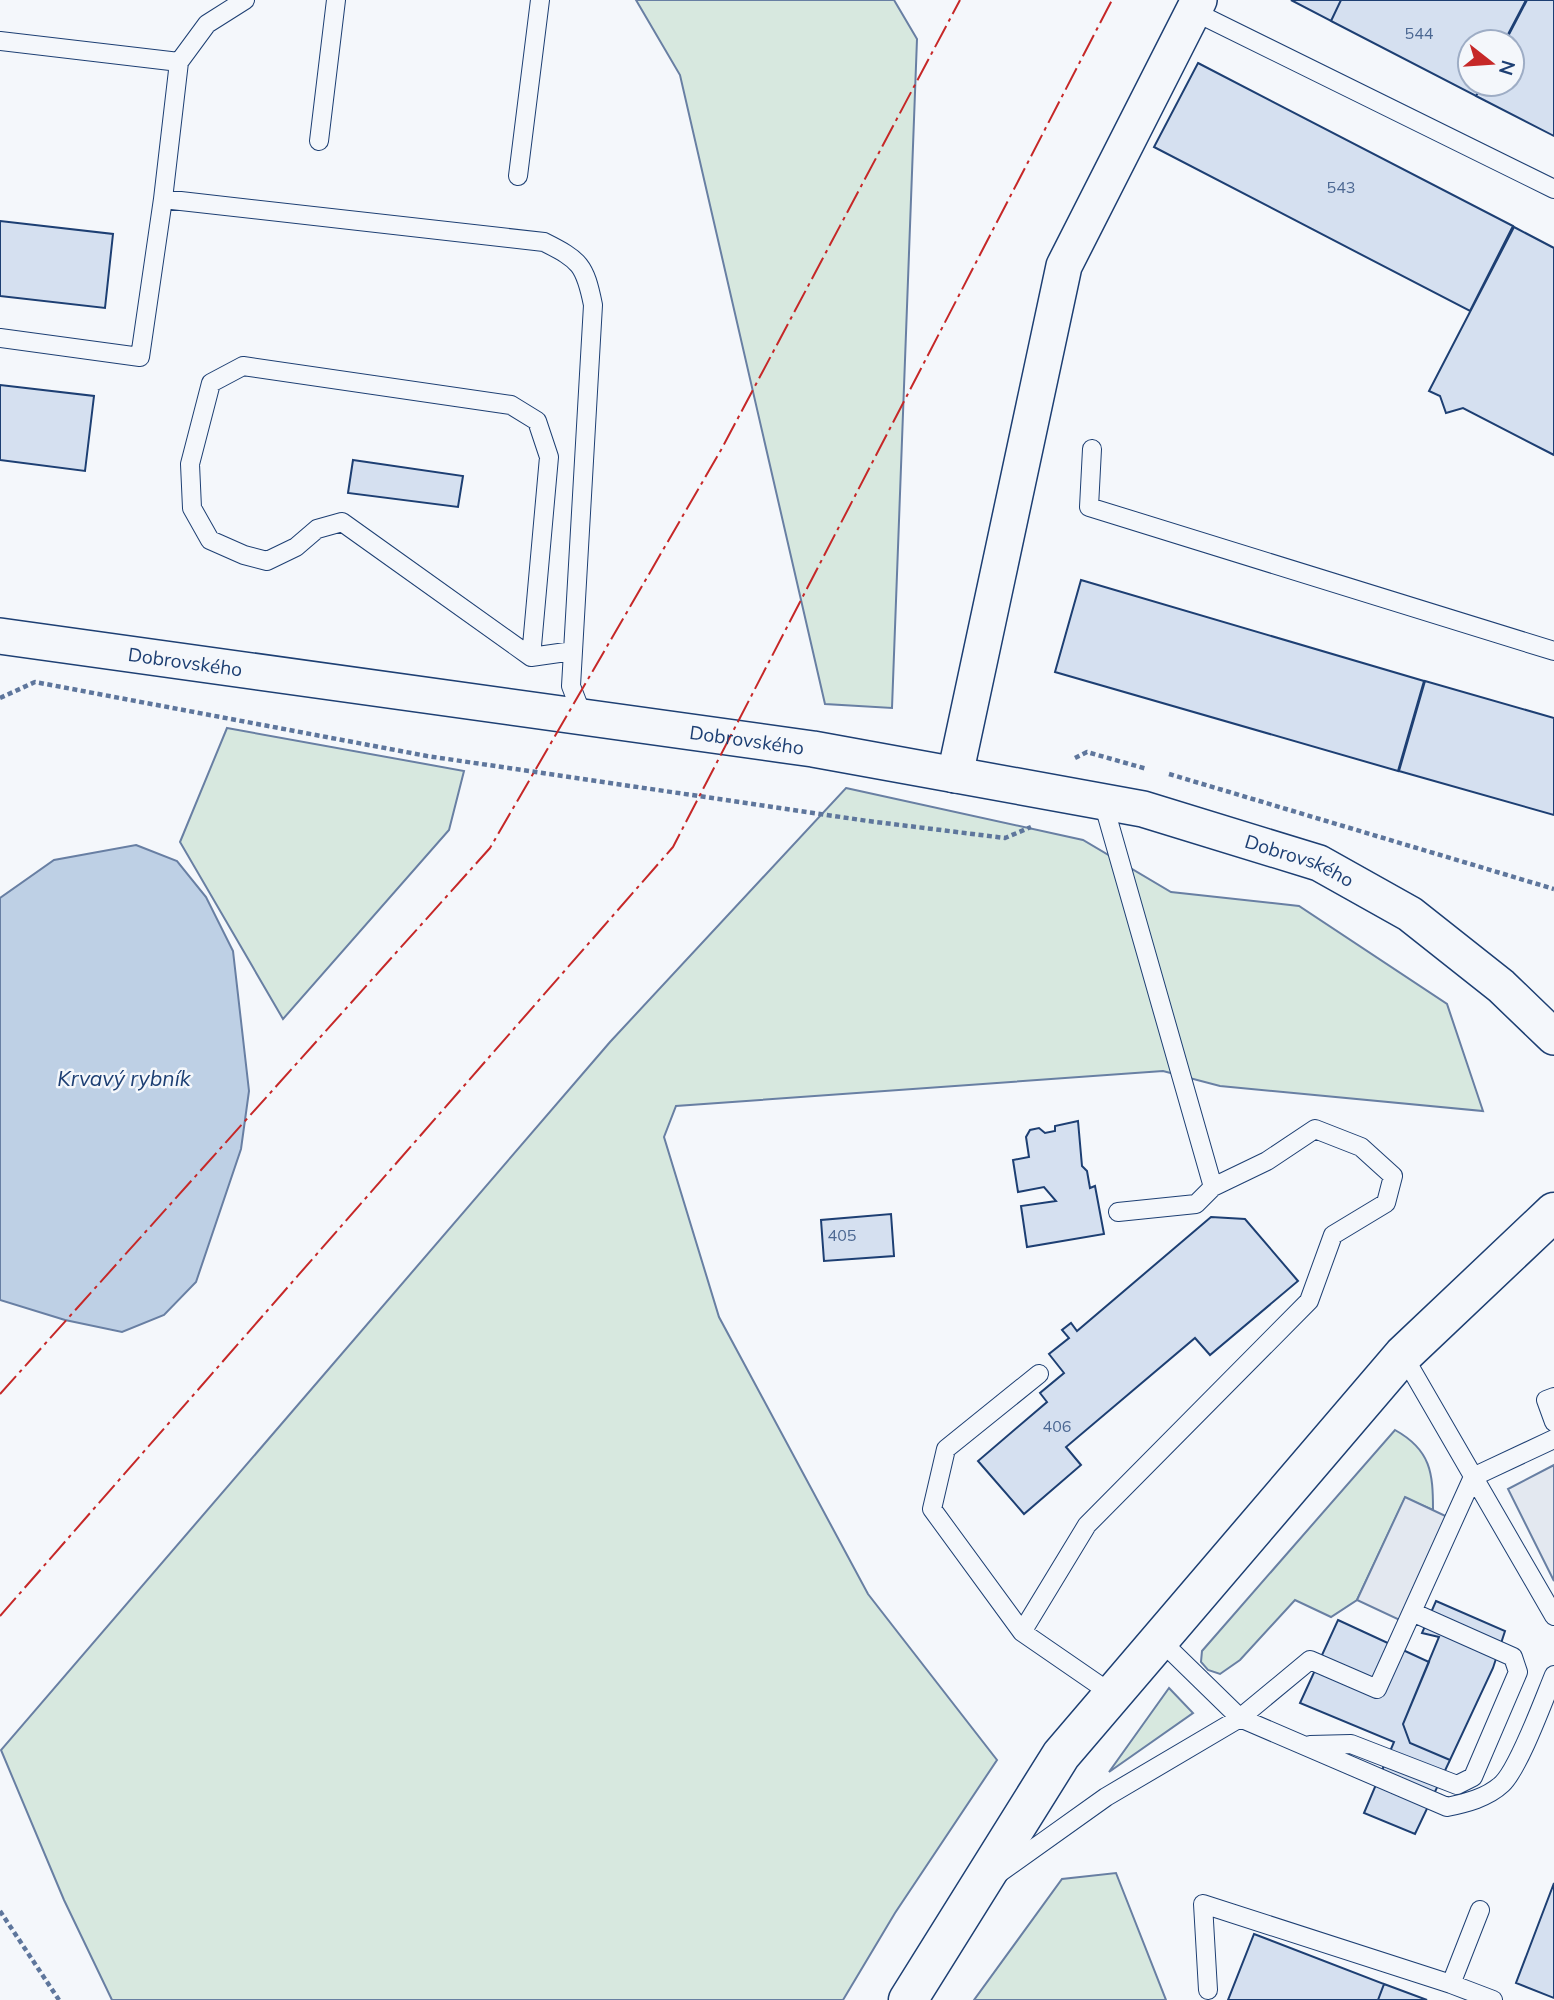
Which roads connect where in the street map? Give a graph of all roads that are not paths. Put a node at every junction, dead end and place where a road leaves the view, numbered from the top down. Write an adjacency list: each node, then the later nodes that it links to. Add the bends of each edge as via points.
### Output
1 (245, 0): 6 (lane, via 207,23)
2 (336, 0): 7 (lane)
3 (540, 0): 8 (lane)
4 (1196, 5): 9 (lane); 18 (street, via 1063,266)
5 (0, 41): 6 (lane)
6 (179, 62): 10 (lane)
7 (319, 141)
8 (518, 176)
9 (1554, 189)
10 (163, 199): 11 (lane, via 140,358); 14 (lane, via 544,242 574,256 587,273 593,305)
11 (0, 338)
12 (1092, 449): 15 (lane, via 1089,507)
13 (0, 636): 17 (street, Dobrovského)
14 (573, 650): 16 (lane); 17 (lane, via 571,687)
15 (1554, 651)
16 (531, 657): 16 (lane, via 549,457 537,421 510,405 243,366 211,383 190,464 192,508 210,540 267,561 296,547 317,529 342,522)
17 (583, 717): 18 (street, Dobrovského, via 813,749)
18 (955, 775): 19 (street, Dobrovského)
19 (1103, 802): 20 (street, Dobrovského, via 1143,809 1320,863 1410,914 1501,986); 21 (lane)
20 (1554, 1037)
21 (1213, 1187): 22 (lane, via 1196,1204); 32 (lane, via 1267,1161 1315,1129 1361,1147 1393,1176 1386,1203 1333,1235 1309,1301 1087,1525)
22 (1118, 1212)
23 (1554, 1212): 24 (main road)
24 (1403, 1355): 29 (lane); 33 (main road)
25 (1039, 1374): 32 (lane, via 946,1449 932,1509)
26 (1554, 1397): 27 (lane, via 1546,1401)
27 (1554, 1422)
28 (1554, 1439): 29 (lane)
29 (1474, 1477): 30 (lane); 31 (lane)
30 (1412, 1612): 36 (lane, via 1377,1689 1310,1660); 37 (lane, via 1513,1657 1518,1672 1473,1777 1457,1784 1351,1744)
31 (1554, 1616)
32 (1021, 1632): 35 (lane)
33 (1158, 1639): 35 (main road); 36 (lane)
34 (1554, 1675): 37 (lane, via 1535,1724 1503,1783 1476,1801 1447,1807)
35 (1112, 1694): 38 (main road, via 1061,1755)
36 (1240, 1718): 37 (lane); 38 (lane, via 1106,1797)
37 (1303, 1745)
38 (976, 1890): 42 (main road)
39 (1480, 1910): 40 (lane)
40 (1451, 1984): 41 (lane, via 1203,1904); 43 (lane)
41 (1208, 1990)
42 (908, 2000)
43 (1493, 2000)

